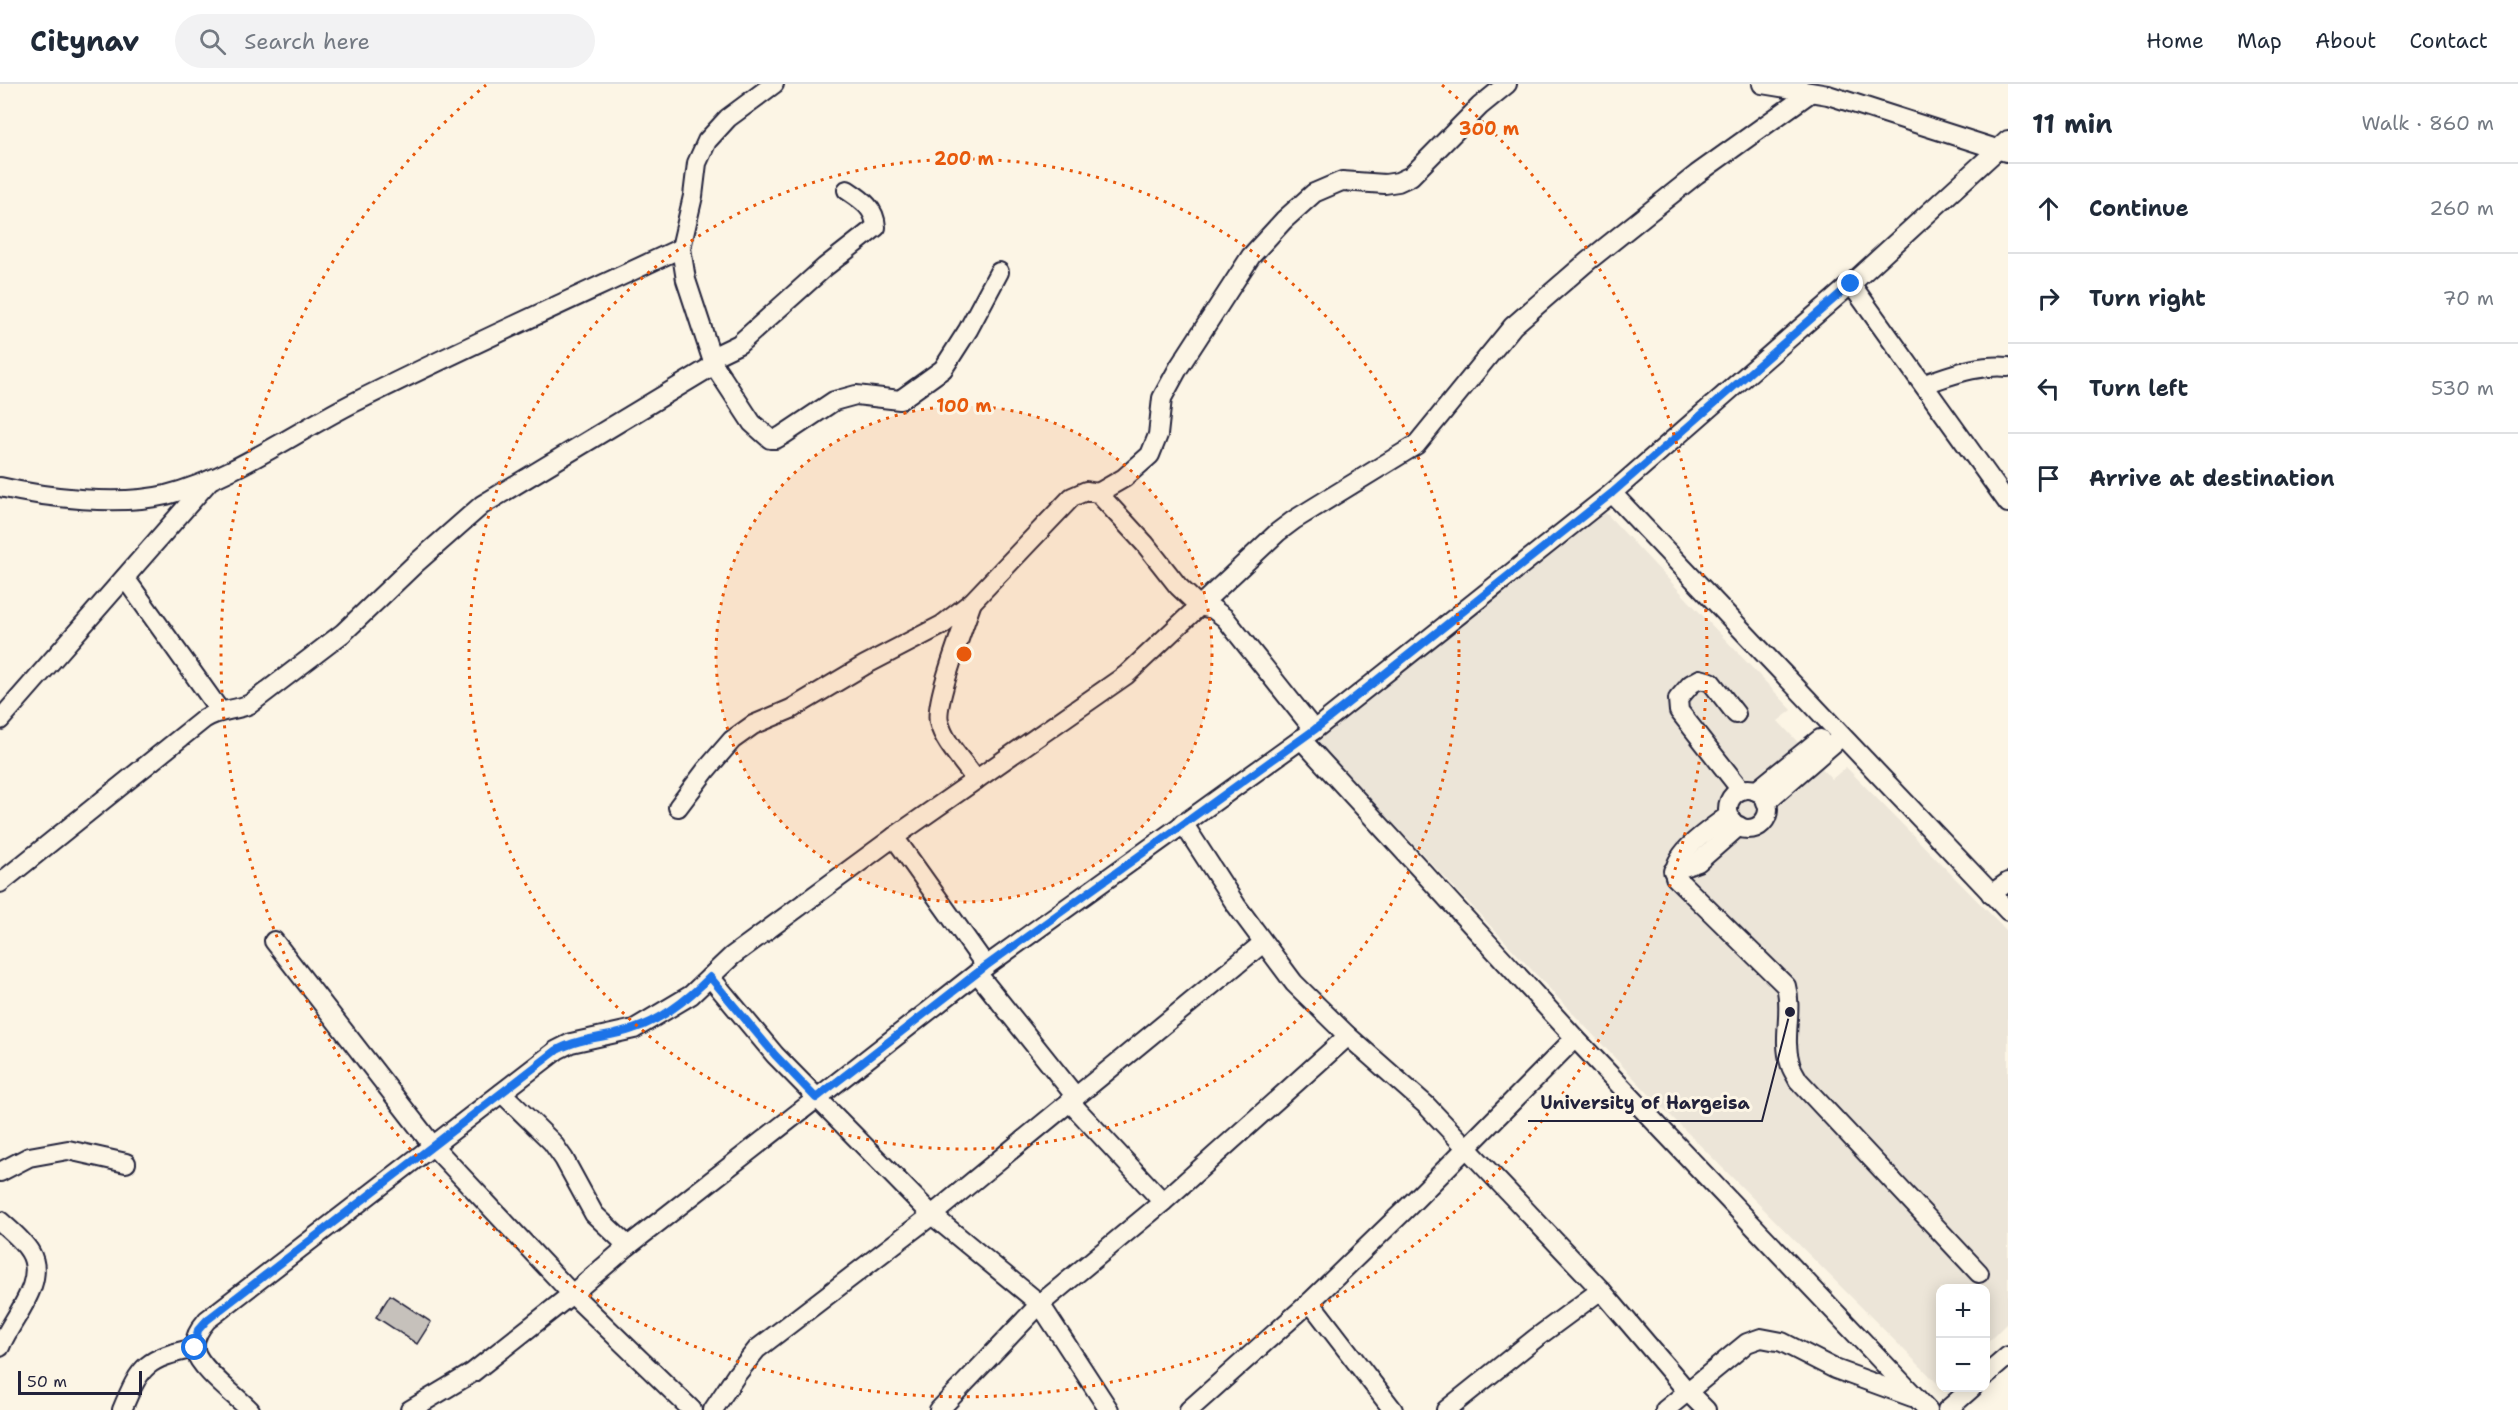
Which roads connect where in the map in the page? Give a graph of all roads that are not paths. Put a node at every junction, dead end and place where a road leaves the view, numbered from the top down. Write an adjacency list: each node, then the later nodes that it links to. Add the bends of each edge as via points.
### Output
1 (774, 84): 8 (street, via 728,118 707,141 697,163)
2 (1507, 84): 16 (street, via 1411,176 1385,184 1342,181 1314,194 1284,220 1251,256 1179,367 1162,398 1158,435 1150,455 1124,478)
3 (1762, 84): 5 (street)
4 (1834, 90): 5 (street); 6 (street)
5 (1810, 93): 21 (street, via 1697,174 1513,326 1416,445 1294,520)
6 (2004, 148): 10 (street)
7 (848, 190): 11 (street, via 867,204 876,217 876,227 816,274 739,344)
8 (681, 248): 11 (street, via 686,280); 14 (street, via 351,404)
9 (999, 272): 11 (street, via 944,369 900,400 856,394 834,401 776,439 770,439 752,423)
10 (1851, 284): 13 (street); 17 (street)
11 (713, 361): 22 (street, via 482,505 343,633 250,704)
12 (2008, 367): 13 (street, via 1974,368)
13 (1924, 384): 18 (street)
14 (210, 480): 15 (street, via 165,495 103,501); 19 (street)
15 (0, 487)
16 (1098, 493): 20 (street, via 1086,490 1072,497); 21 (street)
17 (1612, 493): 25 (street); 26 (street)
18 (2006, 495)
19 (124, 578): 22 (street); 24 (street)
20 (972, 602): 27 (street, via 938,715 947,738); 29 (street, via 942,626 791,709 753,725 732,740)
21 (1200, 606): 26 (street, via 1225,618); 27 (street, via 1126,675)
22 (220, 711): 34 (street, via 199,723)
23 (1736, 714): 28 (street, via 1712,682 1700,679 1690,684 1678,699 1679,711)
24 (0, 720)
25 (1837, 732): 28 (street); 35 (street)
26 (1307, 734): 31 (street); 42 (street)
27 (976, 780): 32 (street)
28 (1755, 794): 30 (street, via 1730,800); 30 (street, via 1765,818 1761,824 1754,828)
29 (678, 807)
30 (1734, 821): 54 (street, via 1698,862 1673,870 1674,877 1786,986 1790,999 1787,1044 1798,1080)
31 (1184, 824): 38 (street); 39 (street)
32 (894, 837): 39 (street); 40 (street, via 732,956)
33 (2008, 882): 35 (street)
34 (0, 884)
35 (1991, 894): 36 (street)
36 (2008, 911)
37 (274, 940): 46 (street)
38 (1263, 943): 41 (street, via 1294,983); 45 (street)
39 (982, 970): 44 (street); 45 (street)
40 (710, 977): 43 (street, via 691,995 634,1029 571,1042); 44 (street)
41 (1348, 1036): 47 (street, via 1426,1105); 50 (street)
42 (1575, 1038): 47 (street); 65 (street)
43 (502, 1093): 46 (street); 53 (street, via 552,1142 594,1214)
44 (816, 1098): 51 (street); 53 (street)
45 (1073, 1100): 50 (street); 51 (street)
46 (433, 1146): 56 (street); 60 (street, via 207,1320 198,1330)
47 (1466, 1149): 55 (street); 57 (street)
48 (126, 1163): 49 (street, via 68,1150 29,1156)
49 (0, 1172)
50 (1163, 1202): 58 (street)
51 (932, 1215): 58 (street); 70 (street, via 758,1349)
52 (0, 1221): 59 (street, via 31,1253 35,1268 30,1295)
53 (628, 1245): 56 (street)
54 (1979, 1273)
55 (1601, 1290): 63 (street); 75 (street)
56 (572, 1294): 68 (street, via 472,1373); 69 (street)
57 (1310, 1302): 73 (street); 74 (street)
58 (1040, 1304): 71 (street); 72 (street)
59 (0, 1347)
60 (195, 1348): 66 (street, via 150,1363 135,1377); 67 (street, via 200,1361)
61 (2008, 1356): 62 (street)
62 (1990, 1372)
63 (1687, 1391): 65 (street, via 1747,1343 1761,1338 1782,1342 1835,1369); 76 (street); 77 (street)
64 (1967, 1392): 78 (street)
65 (1922, 1404)
66 (122, 1410)
67 (250, 1410)
68 (410, 1410)
69 (692, 1410)
70 (714, 1410)
71 (939, 1410)
72 (1109, 1410)
73 (1189, 1410)
74 (1393, 1410)
75 (1446, 1410)
76 (1665, 1410)
77 (1706, 1410)
78 (1947, 1410)

